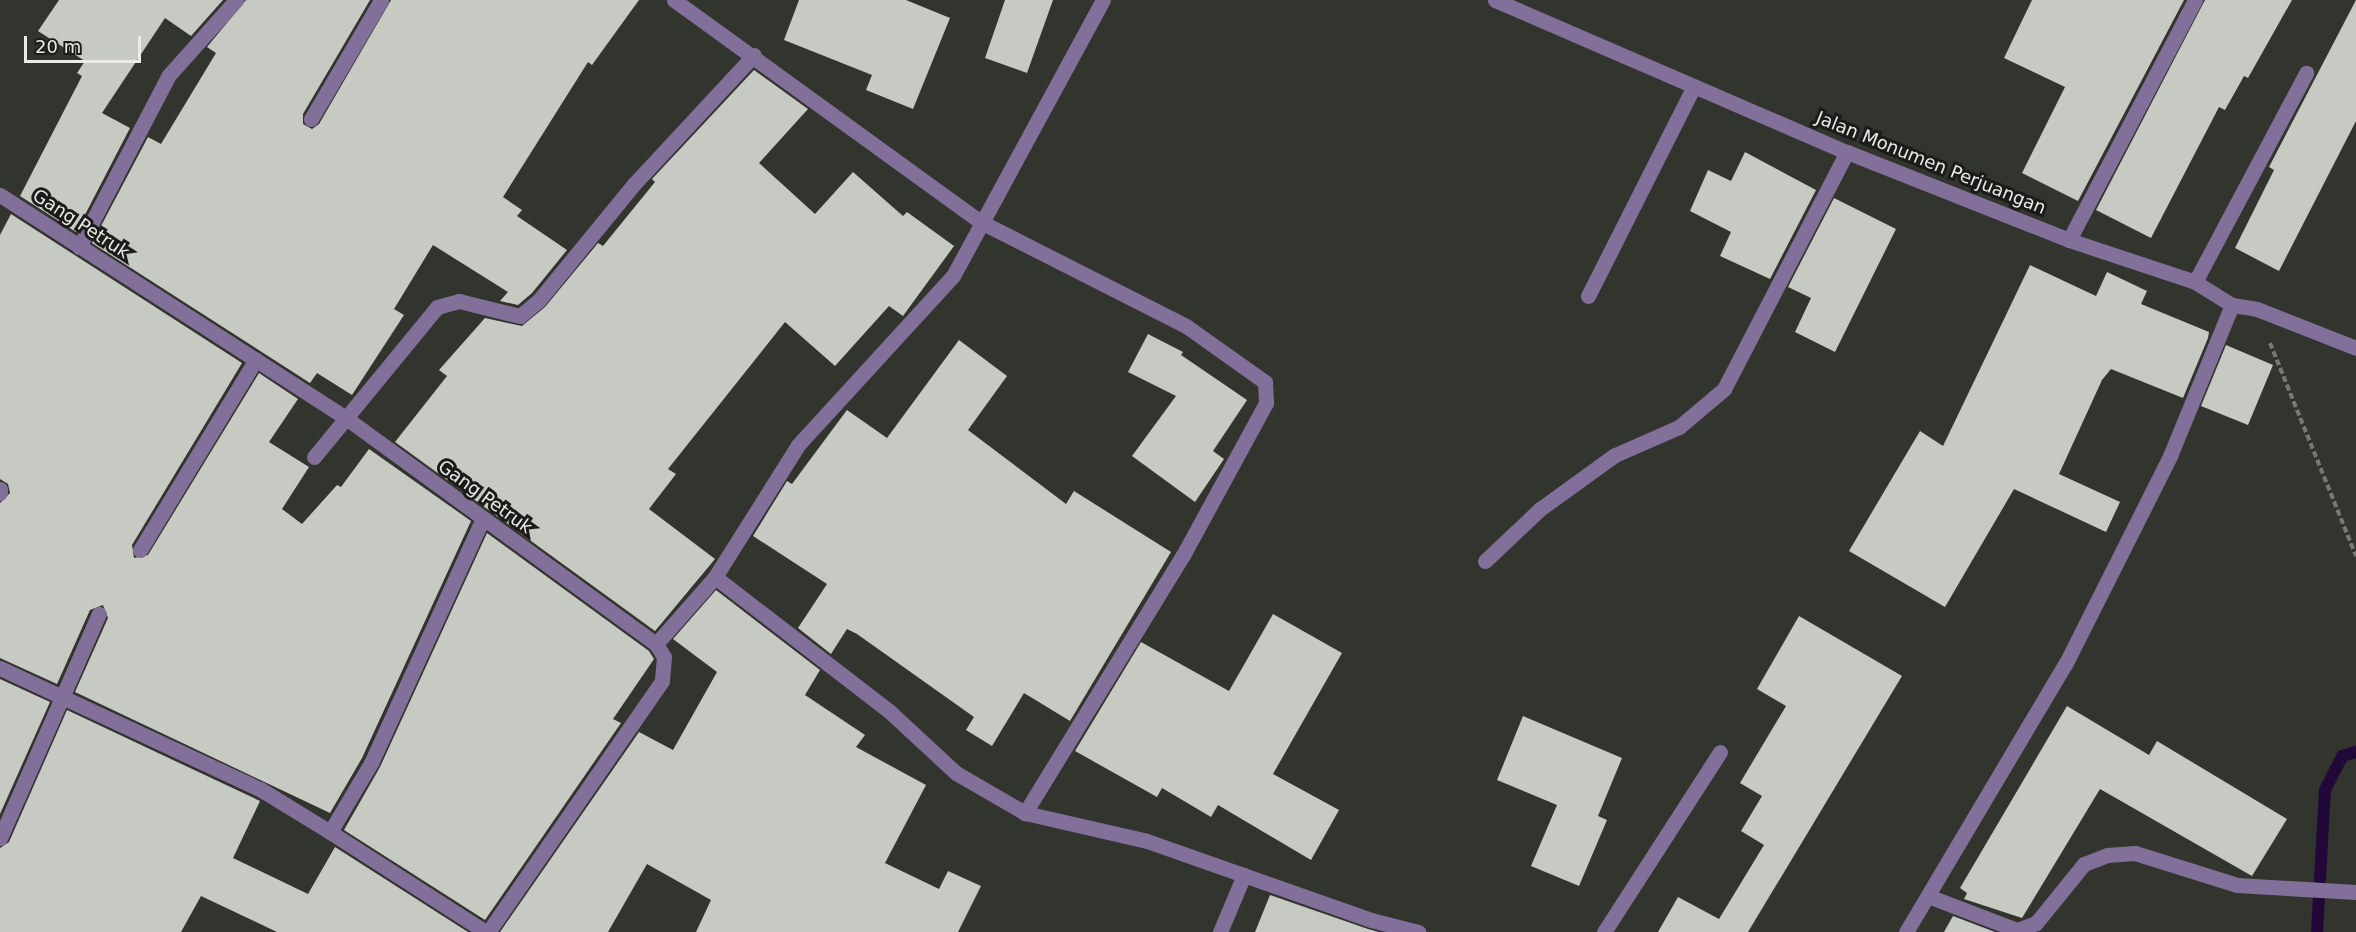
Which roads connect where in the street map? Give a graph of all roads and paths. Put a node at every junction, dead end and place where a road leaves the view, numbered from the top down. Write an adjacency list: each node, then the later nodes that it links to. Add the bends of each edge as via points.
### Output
1 (236, 0): 16 (street, via 169,75)
2 (381, 0): 11 (street)
3 (674, 0): 8 (street)
4 (1103, 0): 14 (street)
5 (1495, 0): 7 (street, Jalan Monumen Perjuangan)
6 (2195, 0): 15 (street)
7 (1513, 4): 10 (street, Jalan Monumen Perjuangan)
8 (754, 55): 14 (street, via 787,84); 23 (street, via 634,183 539,300 520,316 459,301 437,307)
9 (2306, 73): 17 (street)
10 (1695, 86): 12 (street, Jalan Monumen Perjuangan); 18 (street)
11 (311, 119)
12 (1847, 152): 15 (street, Jalan Monumen Perjuangan); 28 (street, via 1724,389 1679,427 1615,455 1540,508)
13 (0, 195): 16 (street, Gang Petruk)
14 (981, 222): 29 (street, via 953,276 798,445); 35 (street, via 1186,326 1265,382 1269,393 1183,555)
15 (2069, 240): 17 (street, Jalan Monumen Perjuangan)
16 (79, 247): 22 (street, Gang Petruk)
17 (2195, 282): 19 (street, Jalan Monumen Perjuangan)
18 (1588, 296)
19 (2232, 305): 20 (street, Jalan Monumen Perjuangan); 40 (street, via 2170,456 2066,663)
20 (2257, 309): 21 (street, Jalan Monumen Perjuangan); 27 (path)
21 (2356, 348)
22 (256, 359): 23 (street, Gang Petruk); 26 (street)
23 (346, 418): 24 (street); 25 (street, Gang Petruk)
24 (314, 457)
25 (483, 520): 31 (street, Gang Petruk); 36 (street, via 375,755)
26 (140, 550)
27 (2356, 556)
28 (1485, 561)
29 (715, 577): 31 (street); 35 (street, via 889,711 956,773)
30 (99, 614): 33 (street)
31 (656, 645): 41 (street, via 664,657 663,681)
32 (0, 668): 33 (street)
33 (61, 697): 36 (street, via 260,789); 37 (street)
34 (1720, 752): 44 (street)
35 (1026, 813): 38 (street, via 1147,841)
36 (330, 832): 41 (street)
37 (0, 838)
38 (1244, 875): 42 (street); 43 (street)
39 (2356, 892): 40 (street, via 2284,891 2237,885 2135,853 2107,855 2084,864 2036,923 2017,930)
40 (1928, 896): 45 (street)
41 (487, 932)
42 (1220, 932)
43 (1418, 932)
44 (1604, 932)
45 (1906, 932)

